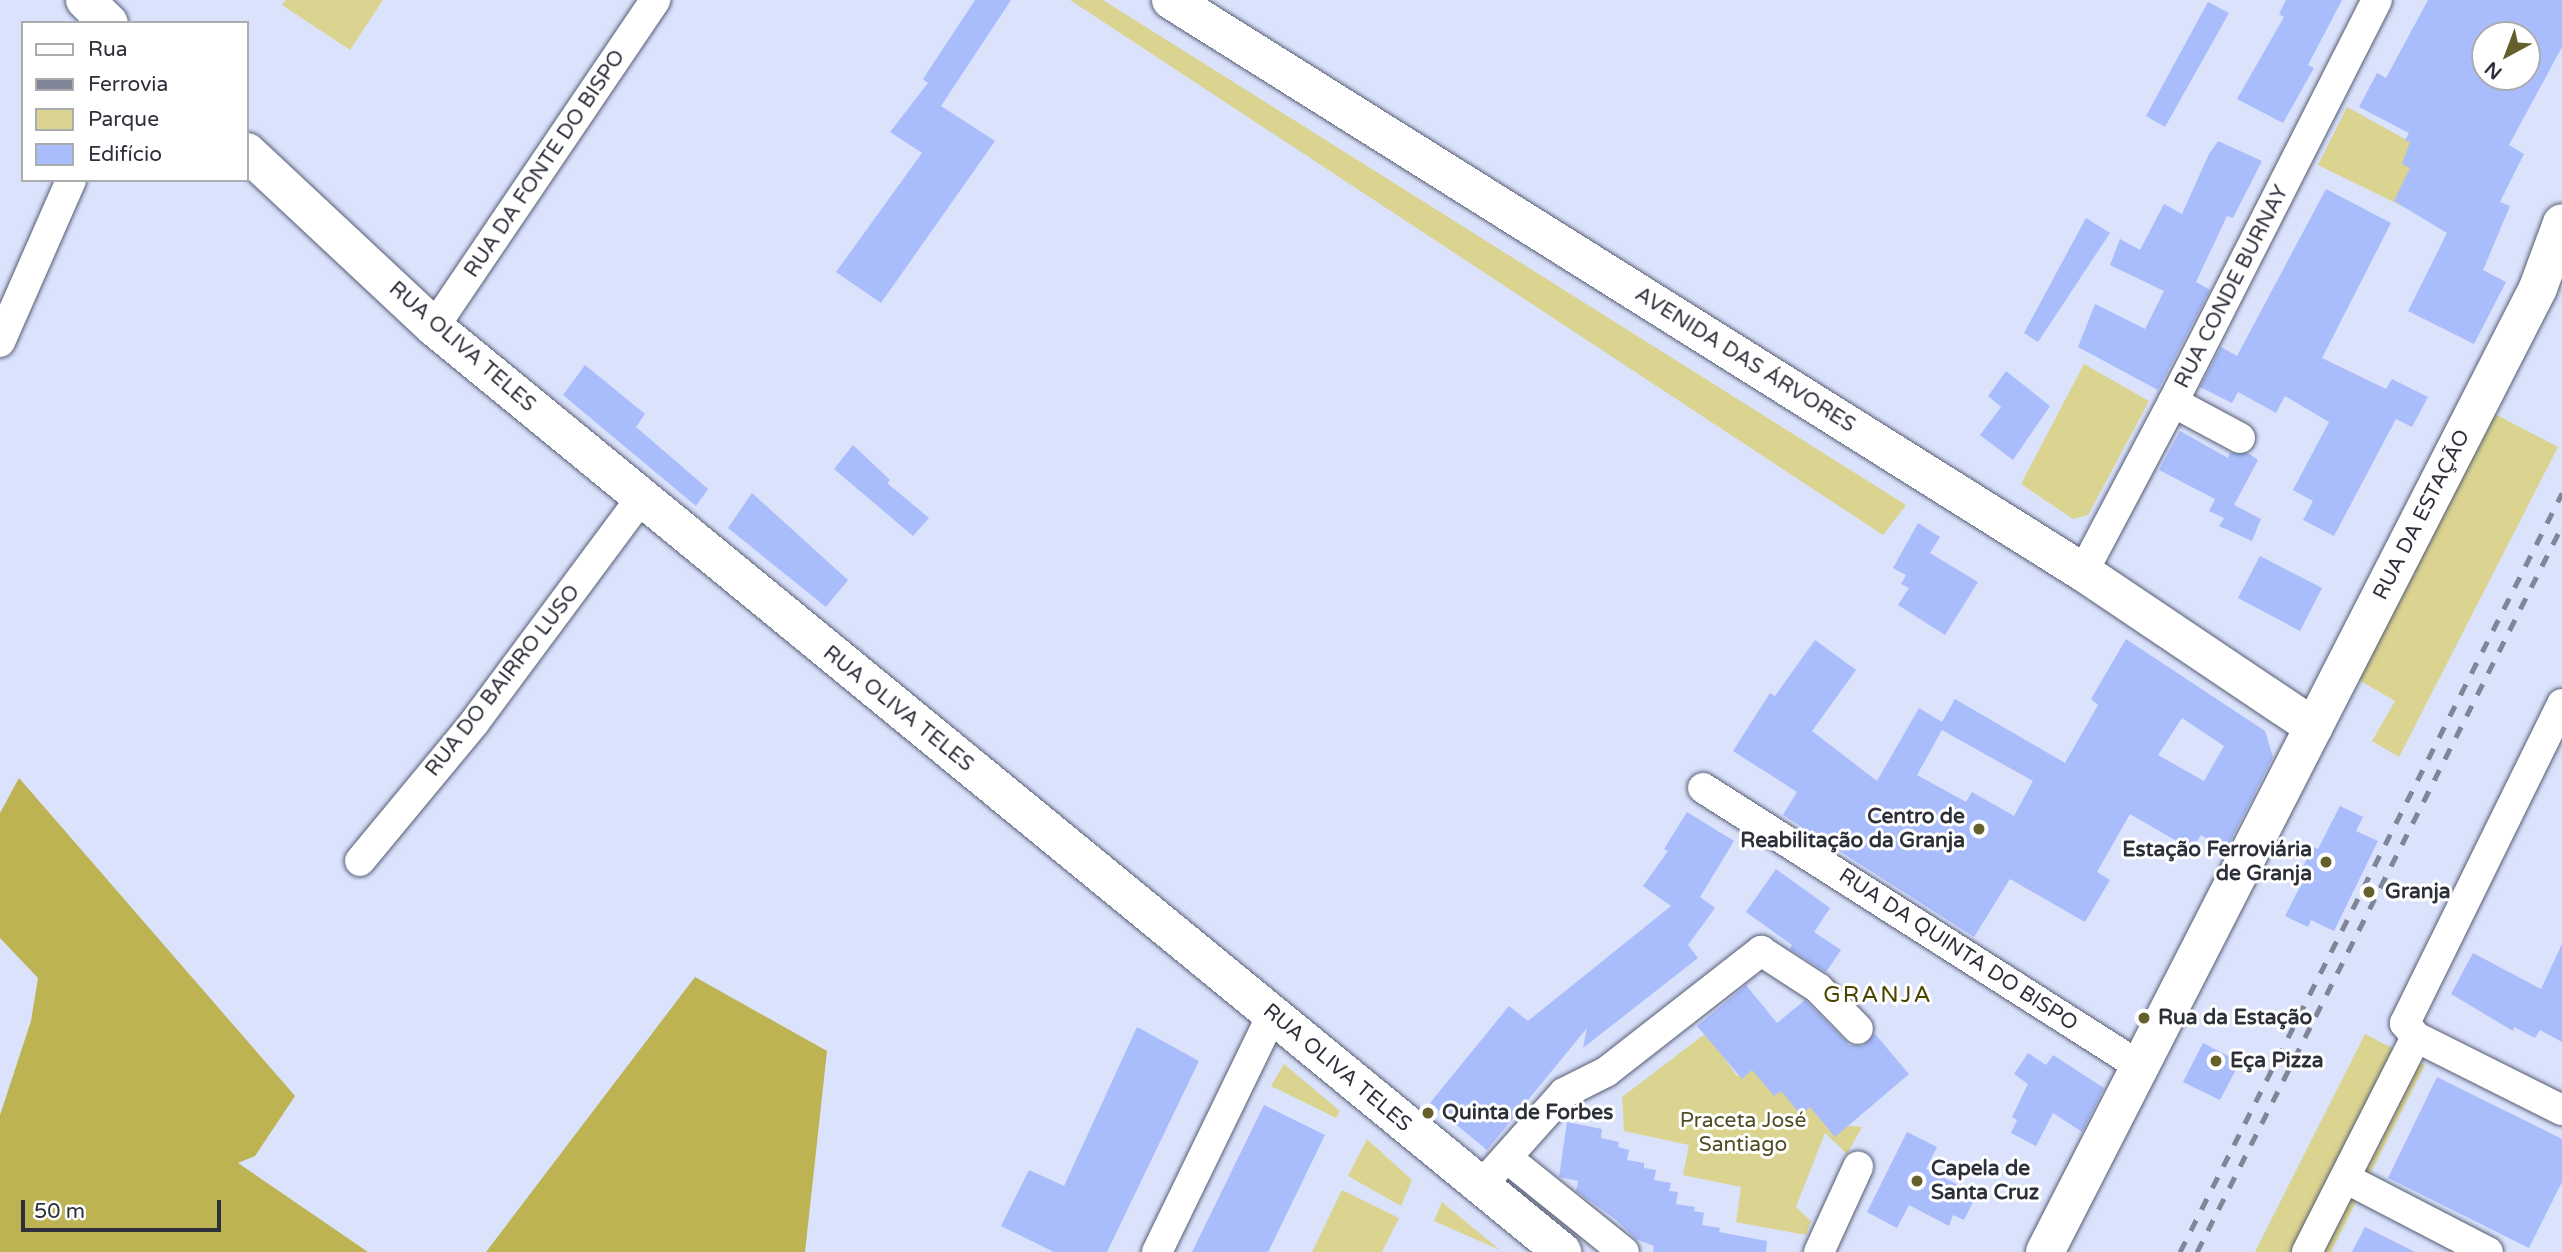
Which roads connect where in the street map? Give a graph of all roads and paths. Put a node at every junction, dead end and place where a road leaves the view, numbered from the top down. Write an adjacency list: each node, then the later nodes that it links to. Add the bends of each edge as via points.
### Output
1 (85, 0): 5 (main road)
2 (655, 0): 9 (street, RUA DA FONTE DO BISPO)
3 (1171, 0): 14 (main road, AVENIDA DAS ÁRVORES)
4 (2377, 0): 11 (street, RUA CONDE BURNAY)
5 (107, 21)
6 (248, 153): 9 (main road, RUA OLIVA TELES)
7 (70, 182): 10 (street)
8 (2562, 223): 16 (main road, RUA DA ESTAÇÃO, via 2538,288)
9 (434, 327): 13 (main road, RUA OLIVA TELES)
10 (0, 342)
11 (2173, 402): 12 (street); 14 (street, RUA CONDE BURNAY)
12 (2240, 439)
13 (641, 498): 18 (street, RUA DO BAIRRO LUSO, via 474,723); 19 (main road, RUA OLIVA TELES)
14 (2083, 572): 16 (main road, AVENIDA DAS ÁRVORES)
15 (2562, 704): 21 (street)
16 (2314, 727): 22 (main road, RUA DA ESTAÇÃO)
17 (1703, 788): 22 (street, RUA DA QUINTA DO BISPO)
18 (360, 861)
19 (1272, 1015): 27 (main road, RUA OLIVA TELES); 29 (street)
20 (1858, 1029): 24 (street, via 1818,988 1761,951 1606,1072 1564,1093)
21 (2411, 1030): 23 (street); 26 (street)
22 (2141, 1068): 32 (main road, RUA DA ESTAÇÃO)
23 (2562, 1110)
24 (1507, 1158): 27 (street); 30 (street)
25 (1858, 1167): 31 (street)
26 (2345, 1178): 33 (street); 34 (street)
27 (1480, 1187): 28 (main road, RUA OLIVA TELES)
28 (1549, 1248)
29 (1157, 1252)
30 (1624, 1252)
31 (1819, 1252)
32 (2045, 1252)
33 (2307, 1252)
34 (2488, 1252)

